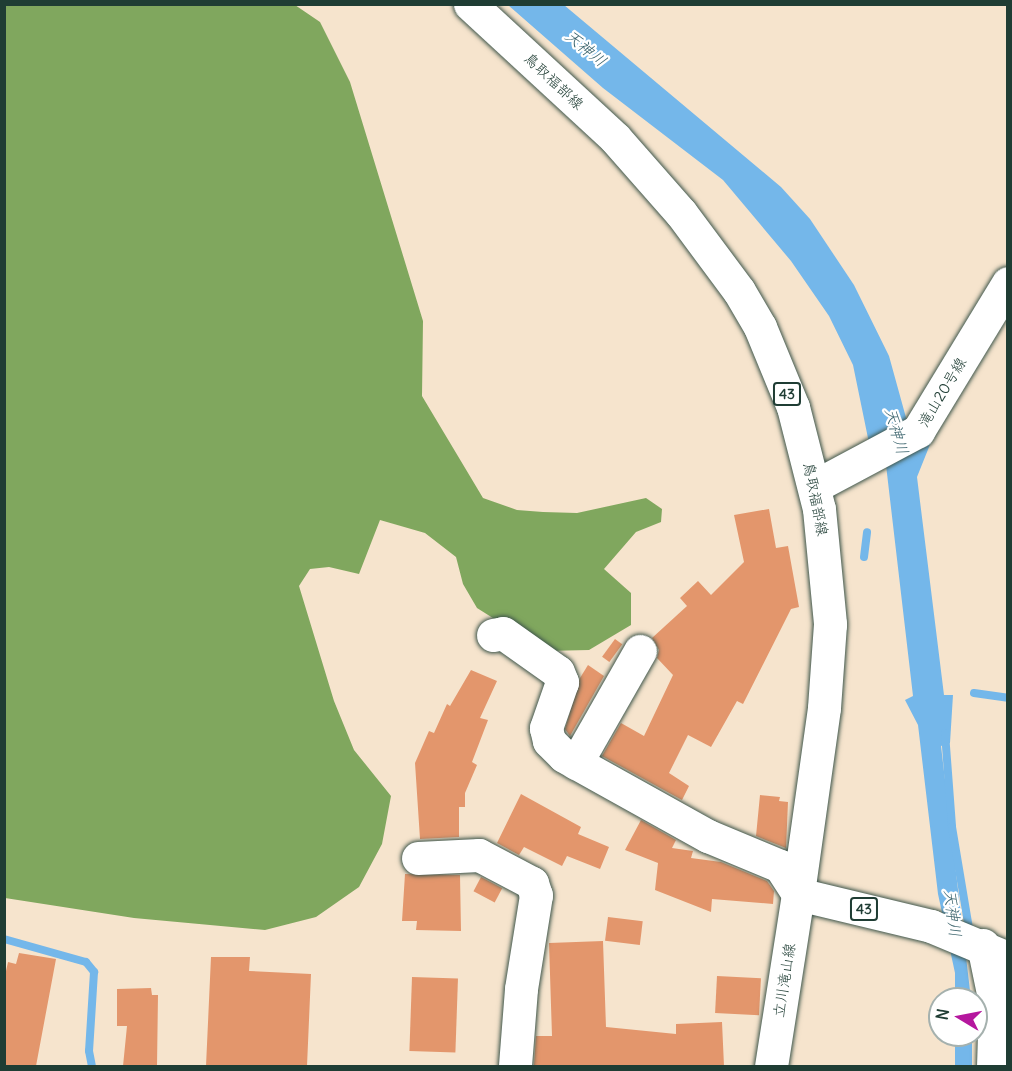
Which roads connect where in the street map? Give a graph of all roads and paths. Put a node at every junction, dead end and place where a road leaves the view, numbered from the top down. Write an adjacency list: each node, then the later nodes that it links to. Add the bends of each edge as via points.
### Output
1 (471, 4): 3 (street, 鳥取福部線 / 43, via 615,138 713,253 764,337 793,407)
2 (1008, 283): 3 (street, 滝山20号線, via 914,435)
3 (815, 486): 10 (street, 鳥取福部線 / 43, via 828,584 829,668)
4 (493, 635): 6 (street, via 503,633 551,665 558,672)
5 (640, 651): 7 (street)
6 (560, 688): 7 (street); 8 (street, via 546,728 549,741)
7 (603, 711): 8 (street)
8 (576, 763): 10 (street, via 708,836 780,866)
9 (418, 858): 12 (street, via 479,855 532,883 536,895 521,989)
10 (798, 894): 11 (street, 43, via 931,926); 13 (street, 立川滝山線)
11 (989, 948): 14 (street, via 994,1003)
12 (515, 1066)
13 (771, 1066)
14 (993, 1066)

